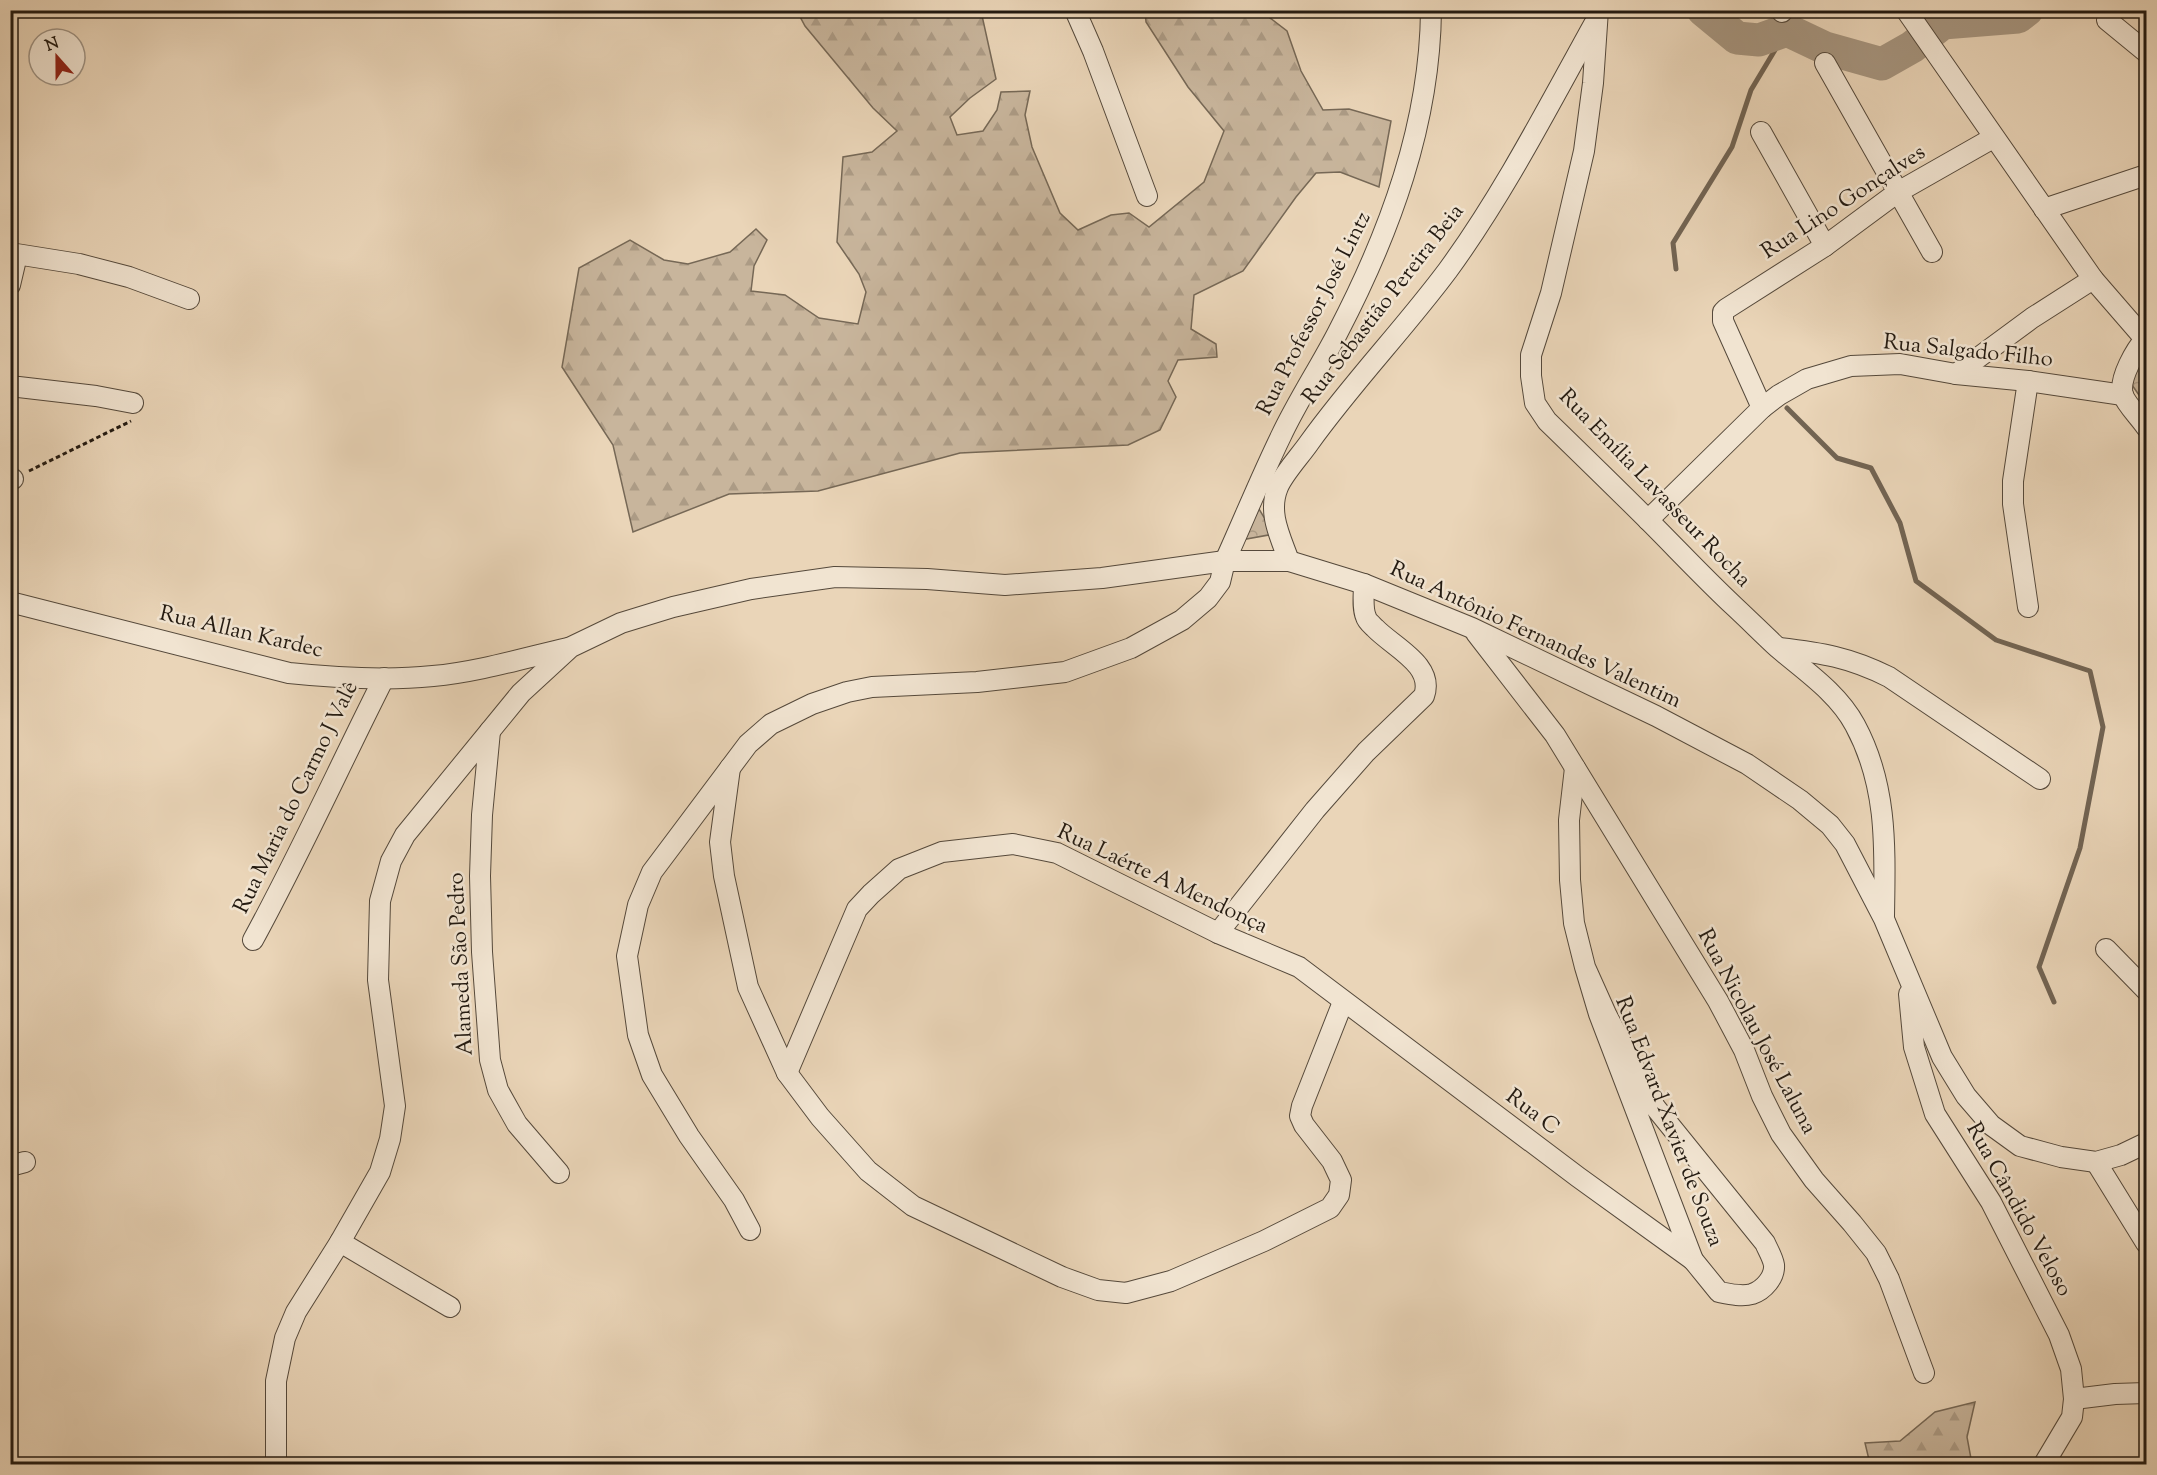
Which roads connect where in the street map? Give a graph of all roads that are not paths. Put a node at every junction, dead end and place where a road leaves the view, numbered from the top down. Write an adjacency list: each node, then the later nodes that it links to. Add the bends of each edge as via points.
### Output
1 (1075, 10): 12 (street)
2 (1431, 10): 29 (street, Rua Professor José Lintz, via 1431,39 1418,128 1392,216 1339,331 1282,434)
3 (1597, 15): 28 (street, Rua Emília Lavasseur Rocha, via 1584,151 1551,293 1531,355 1531,376 1536,403 1547,421); 30 (street, Rua Sebastião Pereira Beia, via 1519,160 1473,233 1447,271 1335,407 1278,487 1275,522)
4 (1910, 16): 9 (street)
5 (2107, 20): 6 (street)
6 (2146, 52)
7 (1825, 63): 11 (street)
8 (1761, 132): 14 (street)
9 (1993, 138): 11 (street, Rua Lino Gonçalves); 13 (street)
10 (2146, 175): 13 (street)
11 (1898, 192): 14 (street, Rua Lino Gonçalves); 15 (street)
12 (1147, 195)
13 (2044, 209): 17 (street)
14 (1825, 246): 26 (street, Rua Lino Gonçalves, via 1723,312 1723,321)
15 (1932, 252)
16 (14, 254): 18 (street); 19 (street, via 129,276)
17 (2093, 279): 20 (street); 21 (street)
18 (10, 285)
19 (189, 299)
20 (2146, 338): 24 (street, via 2130,360)
21 (1956, 374): 22 (street, Rua Salgado Filho); 26 (street, Rua Salgado Filho, via 1900,364 1851,366 1807,379)
22 (2028, 381): 24 (street, Rua Salgado Filho); 33 (street, via 2013,481)
23 (10, 386): 25 (street)
24 (2123, 395): 27 (street)
25 (133, 403)
26 (1762, 408): 28 (street, Rua Salgado Filho)
27 (2146, 427)
28 (1648, 520): 36 (street, Rua Emília Lavasseur Rocha)
29 (1225, 561): 30 (street, Rua Antônio Fernandes Valentim); 35 (street, Rua Antônio Fernandes Valentim, via 1102,578 1005,585 835,577 673,606 621,623); 39 (street, Rua Professor José Lintz, via 1220,582 1208,598 1182,620 1131,648 1065,672 847,692 771,724)
30 (1289, 561): 31 (street, Rua Antônio Fernandes Valentim)
31 (1364, 584): 34 (street, Rua Antônio Fernandes Valentim); 43 (street, via 1366,619 1419,666 1426,676 1424,696 1366,752 1315,810)
32 (10, 602): 37 (street, Rua Allan Kardec, via 289,673)
33 (2028, 607)
34 (1472, 628): 40 (street, Rua Nicolau José Laluna, via 1555,735); 42 (street, Rua Antônio Fernandes Valentim, via 1666,721 1747,764 1800,800 1830,825 1845,844)
35 (571, 647): 37 (street, Rua Allan Kardec, via 433,676); 38 (street, Rua Antônio Fernandes Valentim, via 521,693)
36 (1779, 648): 41 (street, via 1834,655 1864,664); 42 (street, Rua Emília Lavasseur Rocha, via 1840,703 1855,725 1874,772 1883,810)
37 (384, 678): 44 (street, Rua Maria do Carmo J Valê)
38 (490, 731): 53 (street, Alameda São Pedro, via 480,876 490,1060 498,1090 517,1124); 55 (street, Rua Antônio Fernandes Valentim, via 405,835 391,861 380,901 378,980 394,1106 390,1139 380,1172)
39 (730, 766): 50 (street, via 720,842 724,876 748,987); 54 (street, Rua Professor José Lintz, via 652,872 638,904 627,956 638,1035 652,1076)
40 (1575, 768): 46 (street, Rua Edvard Xavier de Souza, via 1569,820 1570,880 1574,923); 59 (street, Rua Nicolau José Laluna, via 1718,1001 1781,1134 1876,1253)
41 (2040, 779)
42 (1884, 919): 47 (street, Rua Antônio Fernandes Valentim)
43 (1218, 933): 49 (street, Rua Laérte A Mendonça, via 1299,967); 50 (street, Rua Laérte A Mendonça, via 1057,853 1012,844 942,852 899,870 857,909)
44 (253, 940)
45 (2106, 949): 48 (street)
46 (1585, 968): 57 (street, Rua Edvard Xavier de Souza); 57 (street, Rua Edvard Xavier de Souza, via 1655,1107 1765,1243 1774,1263 1774,1274 1754,1294 1719,1292)
47 (1907, 974): 52 (street, Rua Antônio Fernandes Valentim, via 1942,1057 1966,1096 1991,1125 2020,1146); 61 (street, Rua Cândido Veloso, via 1914,1047 1935,1114 1990,1202 2060,1335 2071,1369)
48 (2144, 983)
49 (1343, 1002): 50 (street, via 1300,1116 1341,1180 1339,1194 1330,1208 1172,1281 1126,1293 1098,1290 1062,1277 913,1206 868,1171); 57 (street, Rua C)
50 (787, 1073)
51 (2146, 1143): 52 (street, Rua Antônio Fernandes Valentim)
52 (2096, 1162): 56 (street)
53 (559, 1173)
54 (750, 1230)
55 (340, 1242): 58 (street); 62 (street, Rua Antônio Fernandes Valentim, via 296,1312 285,1338 276,1381)
56 (2146, 1243)
57 (1694, 1260)
58 (450, 1307)
59 (1924, 1373)
60 (2146, 1393): 61 (street)
61 (2074, 1399): 63 (street, Rua Cândido Veloso, via 2073,1417)
62 (276, 1464)
63 (2044, 1464)

